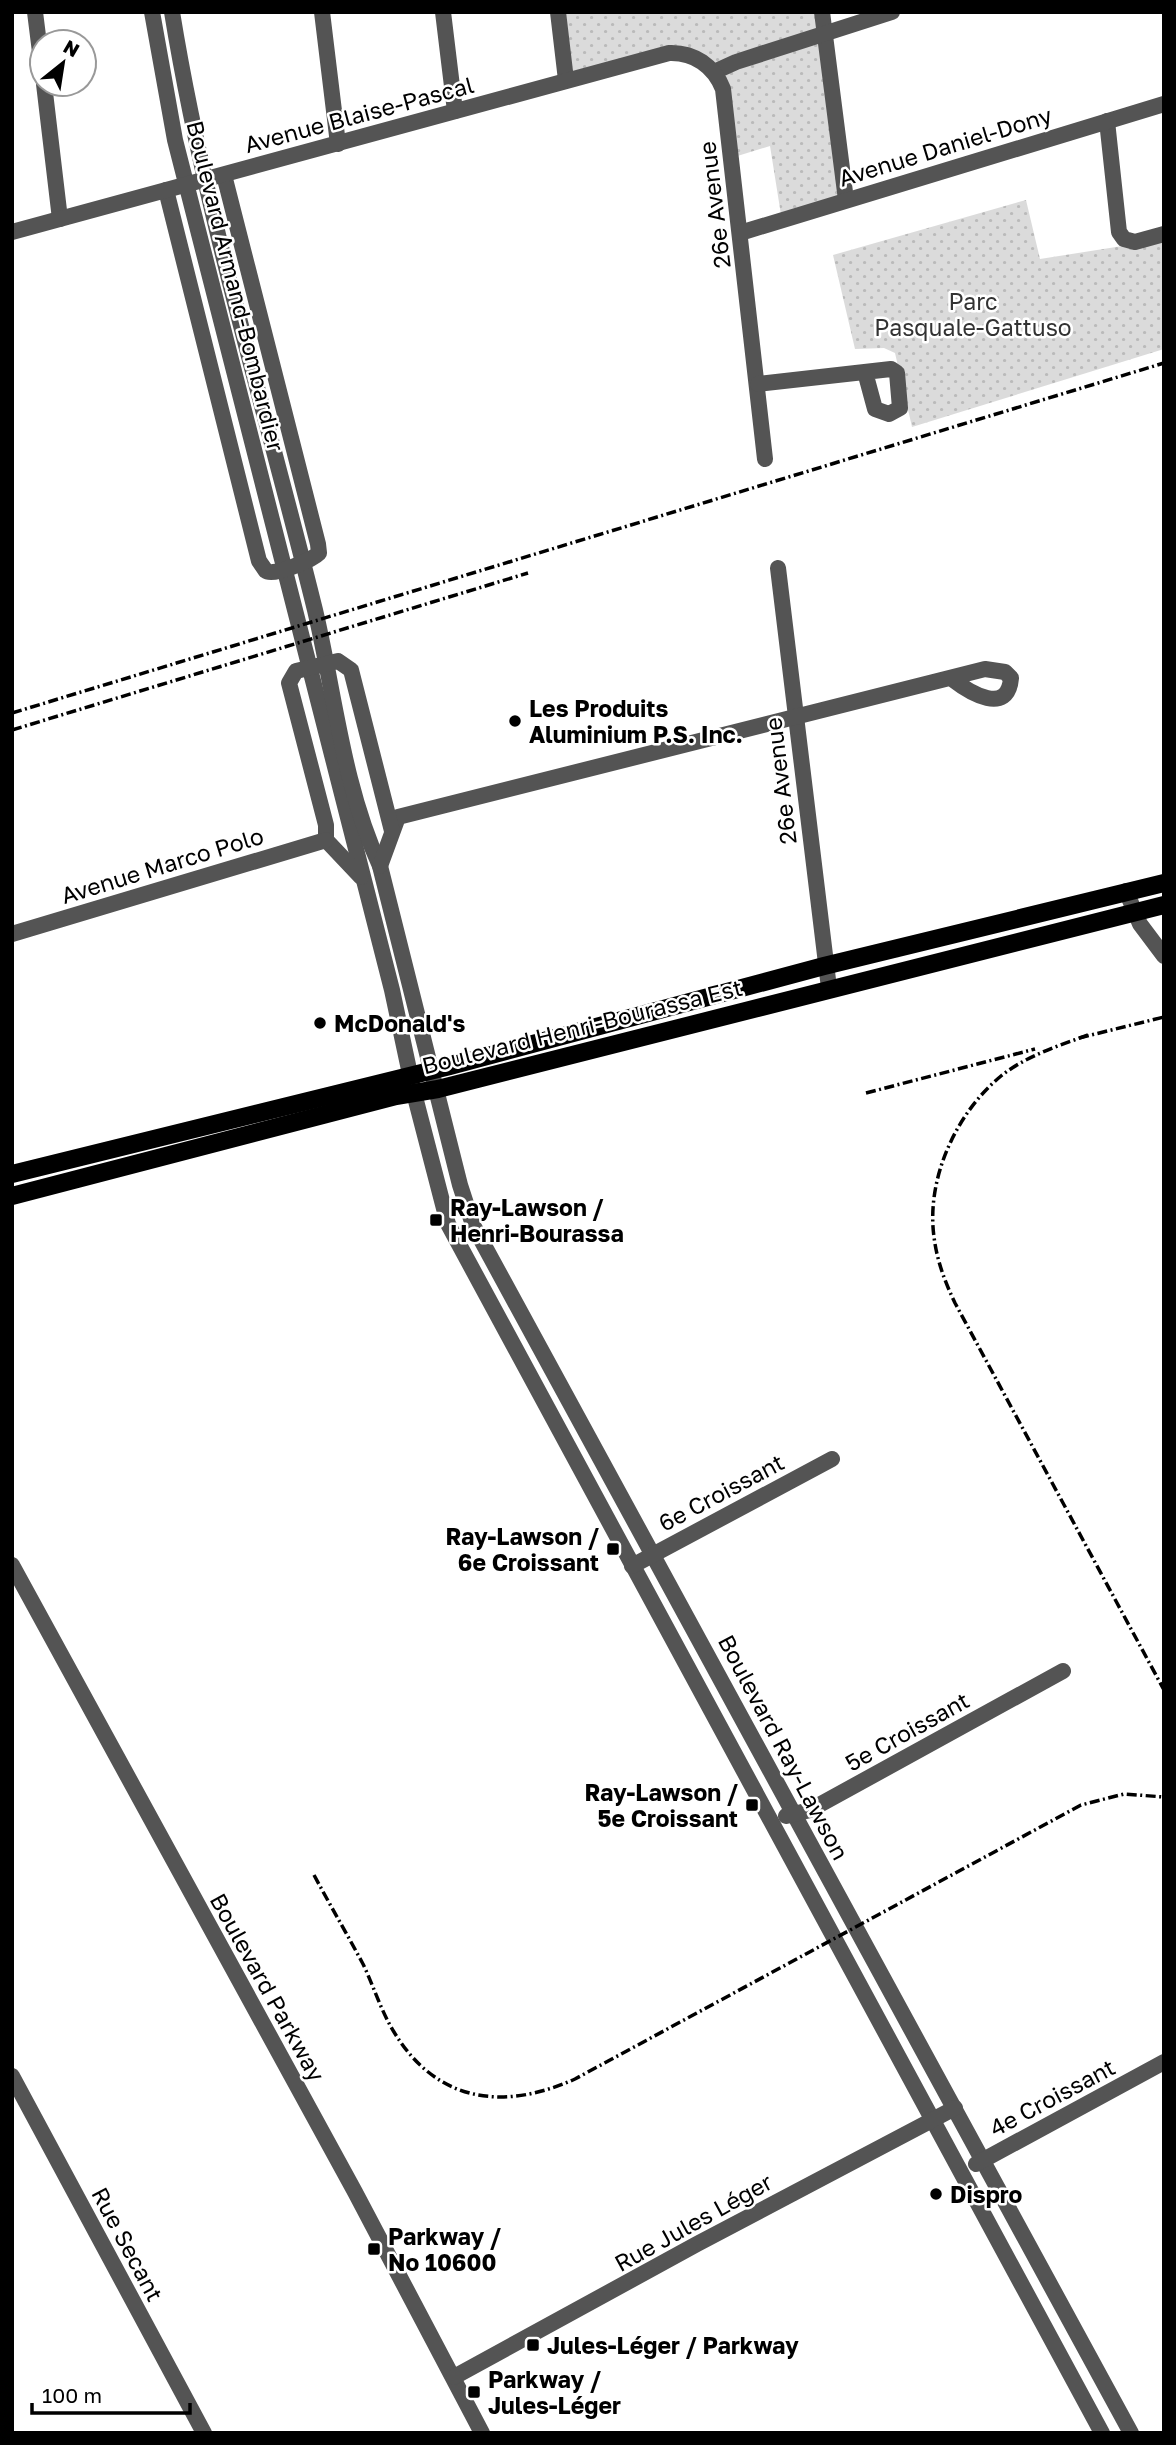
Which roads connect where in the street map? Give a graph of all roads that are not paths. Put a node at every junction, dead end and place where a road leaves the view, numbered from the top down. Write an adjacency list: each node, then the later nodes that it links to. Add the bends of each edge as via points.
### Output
1 (152, 12): 18 (street, Boulevard Armand-Bombardier)
2 (172, 12): 17 (street, Boulevard Armand-Bombardier, via 186,99)
3 (322, 12): 15 (street)
4 (443, 12): 13 (street)
5 (558, 12): 10 (street)
6 (822, 12): 8 (street)
7 (892, 12): 8 (street)
8 (824, 33): 9 (street); 20 (street)
9 (714, 72): 10 (street, Avenue Blaise-Pascal, via 696,58 677,53); 23 (street, 26e Avenue, via 723,89)
10 (566, 80): 13 (street, Avenue Blaise-Pascal)
11 (46, 98): 21 (street)
12 (1164, 104): 14 (street, Avenue Daniel-Dony)
13 (455, 111): 15 (street, Avenue Blaise-Pascal)
14 (1107, 121): 20 (street, Avenue Daniel-Dony); 24 (street, via 1119,232 1135,242)
15 (338, 144): 16 (street, Avenue Blaise-Pascal)
16 (224, 174): 17 (street, Avenue Blaise-Pascal); 19 (street, Boulevard Armand-Bombardier, via 318,544 312,559 274,574 265,571 259,561)
17 (206, 179): 18 (street, Avenue Blaise-Pascal); 25 (street, Boulevard Armand-Bombardier)
18 (186, 185): 19 (street, Avenue Blaise-Pascal); 25 (street, Boulevard Armand-Bombardier)
19 (166, 190): 21 (street, Avenue Blaise-Pascal)
20 (846, 200): 23 (street, Avenue Daniel-Dony)
21 (60, 219): 22 (street, Avenue Blaise-Pascal)
22 (12, 232)
23 (740, 233): 27 (street, 26e Avenue)
24 (1164, 234)
25 (237, 348): 32 (street, Boulevard Armand-Bombardier)
26 (866, 372): 27 (street)
27 (758, 384): 28 (street, 26e Avenue)
28 (765, 459)
29 (778, 568): 31 (street, 26e Avenue)
30 (952, 679): 31 (street)
31 (795, 716): 33 (street, via 398,817); 43 (street, 26e Avenue)
32 (357, 830): 35 (street, Boulevard Armand-Bombardier); 36 (street, Boulevard Armand-Bombardier)
33 (392, 831): 34 (street, via 351,670 338,661 296,671 289,683); 35 (street)
34 (326, 840): 36 (street); 41 (street, Avenue Marco Polo)
35 (380, 866): 45 (street, Boulevard Armand-Bombardier)
36 (363, 878): 46 (street, Boulevard Armand-Bombardier)
37 (1164, 883): 38 (main road, Boulevard Henri-Bourassa Est)
38 (1126, 891): 40 (street); 43 (main road, Boulevard Henri-Bourassa Est)
39 (1164, 905): 40 (main road, Boulevard Henri-Bourassa Est)
40 (1134, 911): 42 (street); 44 (main road, Boulevard Henri-Bourassa Est)
41 (12, 934)
42 (1164, 956)
43 (824, 966): 44 (street, 26e Avenue); 45 (main road, Boulevard Henri-Bourassa Est)
44 (829, 988): 47 (main road, Boulevard Henri-Bourassa Est)
45 (433, 1070): 46 (main road, Boulevard Henri-Bourassa Est); 47 (street, Boulevard Ray-Lawson)
46 (411, 1074): 48 (street, Boulevard Ray-Lawson); 49 (main road, Boulevard Henri-Bourassa Est)
47 (438, 1089): 48 (main road, Boulevard Henri-Bourassa Est); 52 (street, Boulevard Ray-Lawson, via 473,1225)
48 (414, 1093): 50 (main road, Boulevard Henri-Bourassa Est); 53 (street, Boulevard Ray-Lawson, via 454,1237)
49 (12, 1174)
50 (12, 1196)
51 (832, 1458): 54 (street, 6e Croissant)
52 (634, 1516): 53 (street); 54 (street, Boulevard Ray-Lawson)
53 (611, 1528): 56 (street, Boulevard Ray-Lawson)
54 (654, 1554): 56 (street, 6e Croissant); 58 (street, Boulevard Ray-Lawson)
55 (12, 1564): 66 (street, Boulevard Parkway)
56 (632, 1566): 59 (street, Boulevard Ray-Lawson)
57 (1063, 1671): 58 (street, 5e Croissant, via 810,1810)
58 (794, 1814): 59 (street, 5e Croissant); 62 (street, Boulevard Ray-Lawson)
59 (770, 1820): 63 (street, Boulevard Ray-Lawson)
60 (1164, 2062): 64 (street, 4e Croissant)
61 (12, 2076): 67 (street, Rue Secant)
62 (955, 2108): 63 (street, Rue Jules Léger); 64 (street, Boulevard Ray-Lawson)
63 (933, 2120): 65 (street, Boulevard Ray-Lawson); 66 (street, Rue Jules Léger)
64 (983, 2160): 65 (street, 4e Croissant); 70 (street, Boulevard Ray-Lawson)
65 (961, 2172): 69 (street, Boulevard Ray-Lawson)
66 (454, 2377): 68 (street, Boulevard Parkway)
67 (204, 2433)
68 (482, 2433)
69 (1101, 2433)
70 (1131, 2433)

